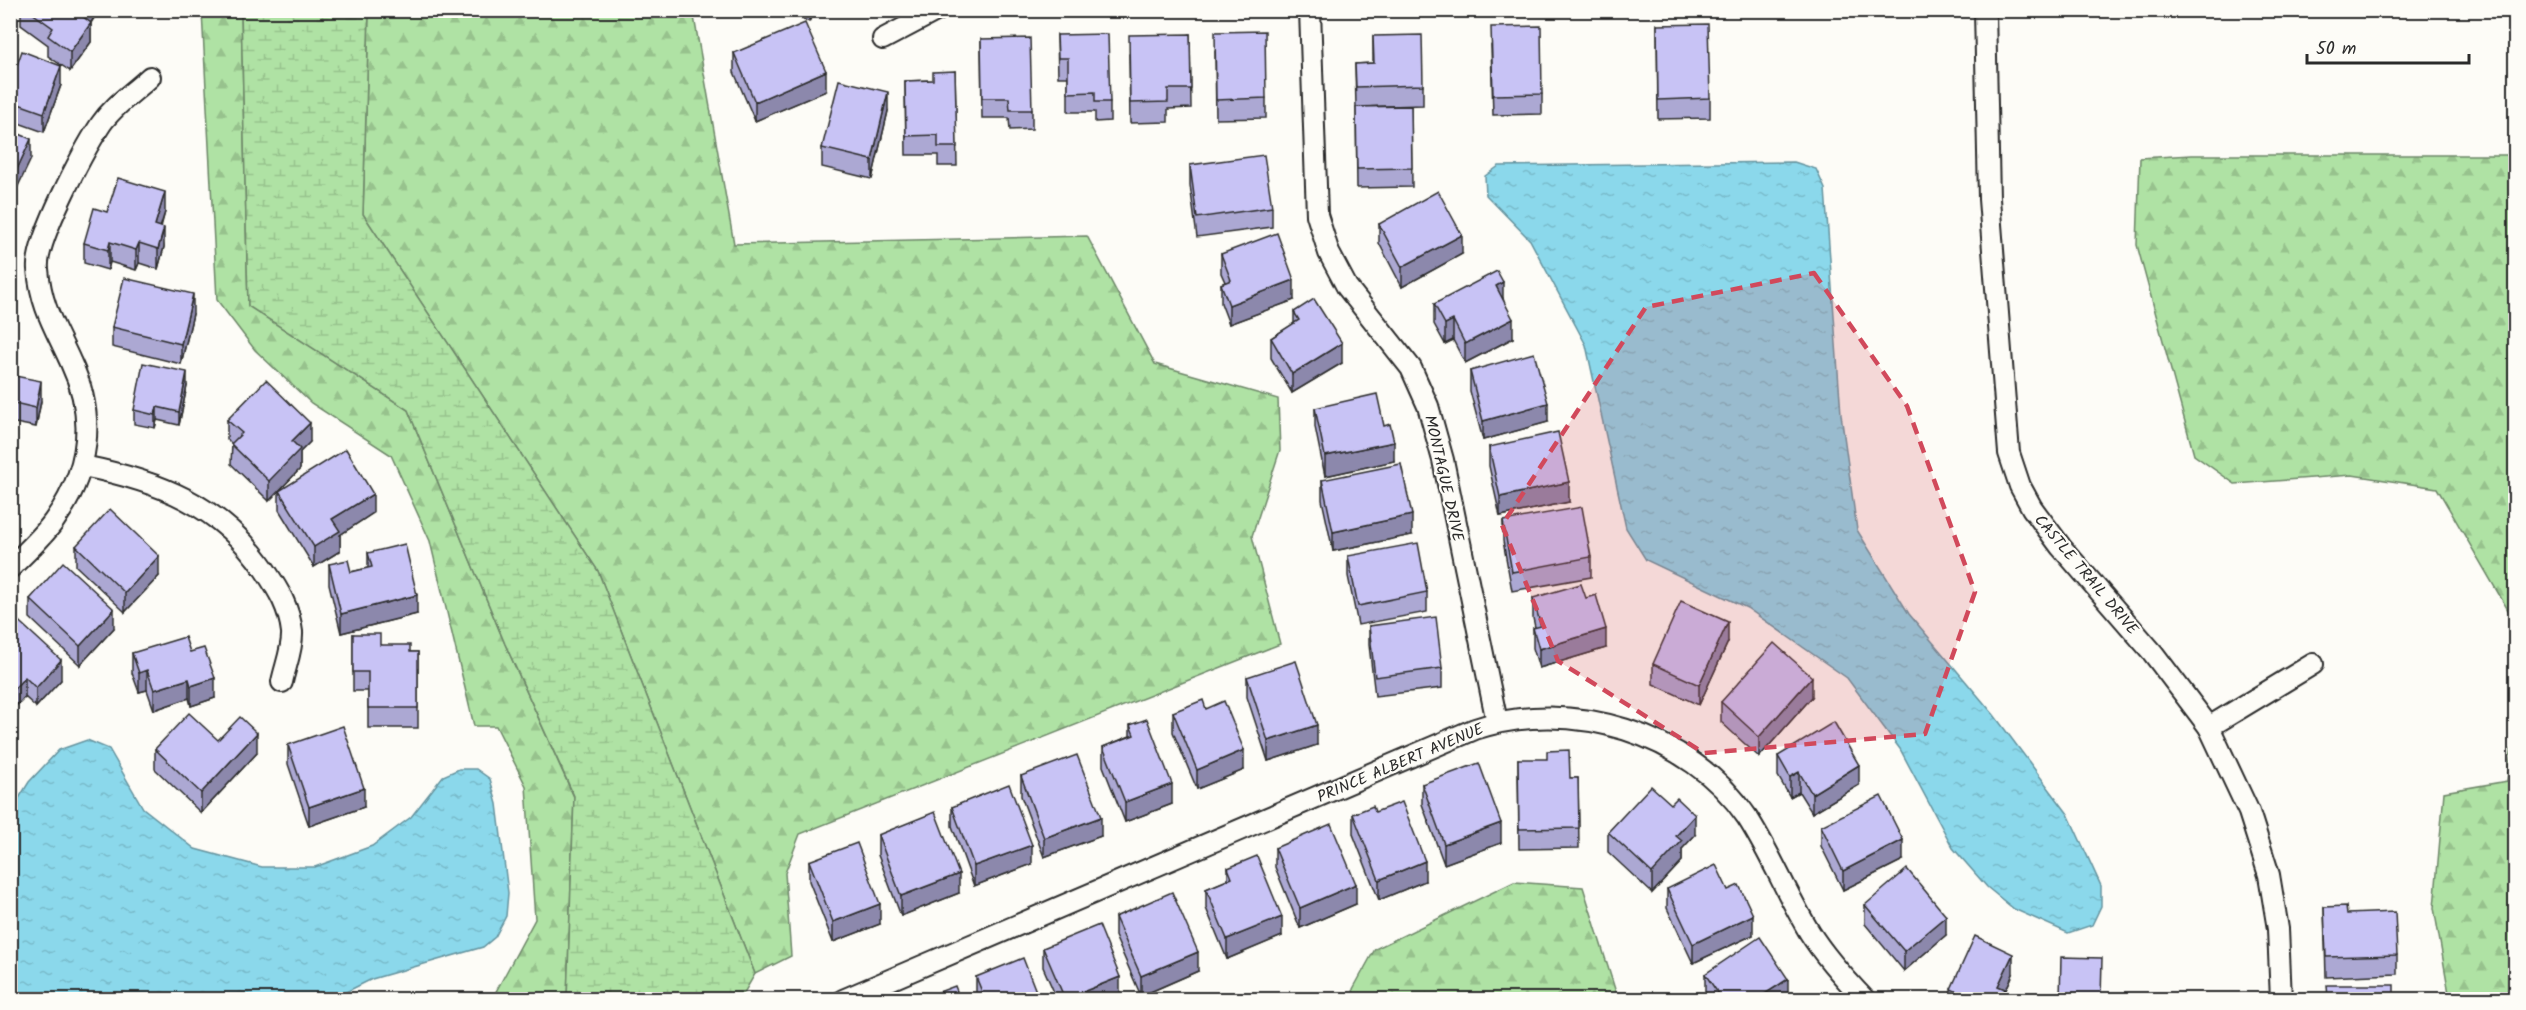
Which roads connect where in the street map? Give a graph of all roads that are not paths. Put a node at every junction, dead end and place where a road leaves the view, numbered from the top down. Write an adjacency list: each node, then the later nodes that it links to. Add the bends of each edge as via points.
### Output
1 (938, 10): 4 (street)
2 (1310, 10): 10 (street, MONTAGUE DRIVE, via 1317,215 1329,253 1347,286 1411,368 1428,406 1443,460)
3 (1985, 10): 11 (street, CASTLE TRAIL DRIVE, via 1989,199 2009,453 2032,508)
4 (883, 39)
5 (150, 77): 6 (street, via 101,124 47,227 37,267 46,314 86,399)
6 (83, 466): 7 (street, via 54,521); 9 (street, via 132,476 200,506 249,546 285,600 292,635)
7 (10, 568)
8 (2313, 664): 11 (street)
9 (282, 682)
10 (1497, 722): 12 (street, PRINCE ALBERT AVENUE); 13 (street, PRINCE ALBERT AVENUE, via 1566,718 1613,724 1661,744 1706,772 1745,815 1810,933)
11 (2210, 727): 14 (street, CASTLE TRAIL DRIVE, via 2248,812 2269,875 2278,929)
12 (843, 999)
13 (1865, 999)
14 (2281, 999)

